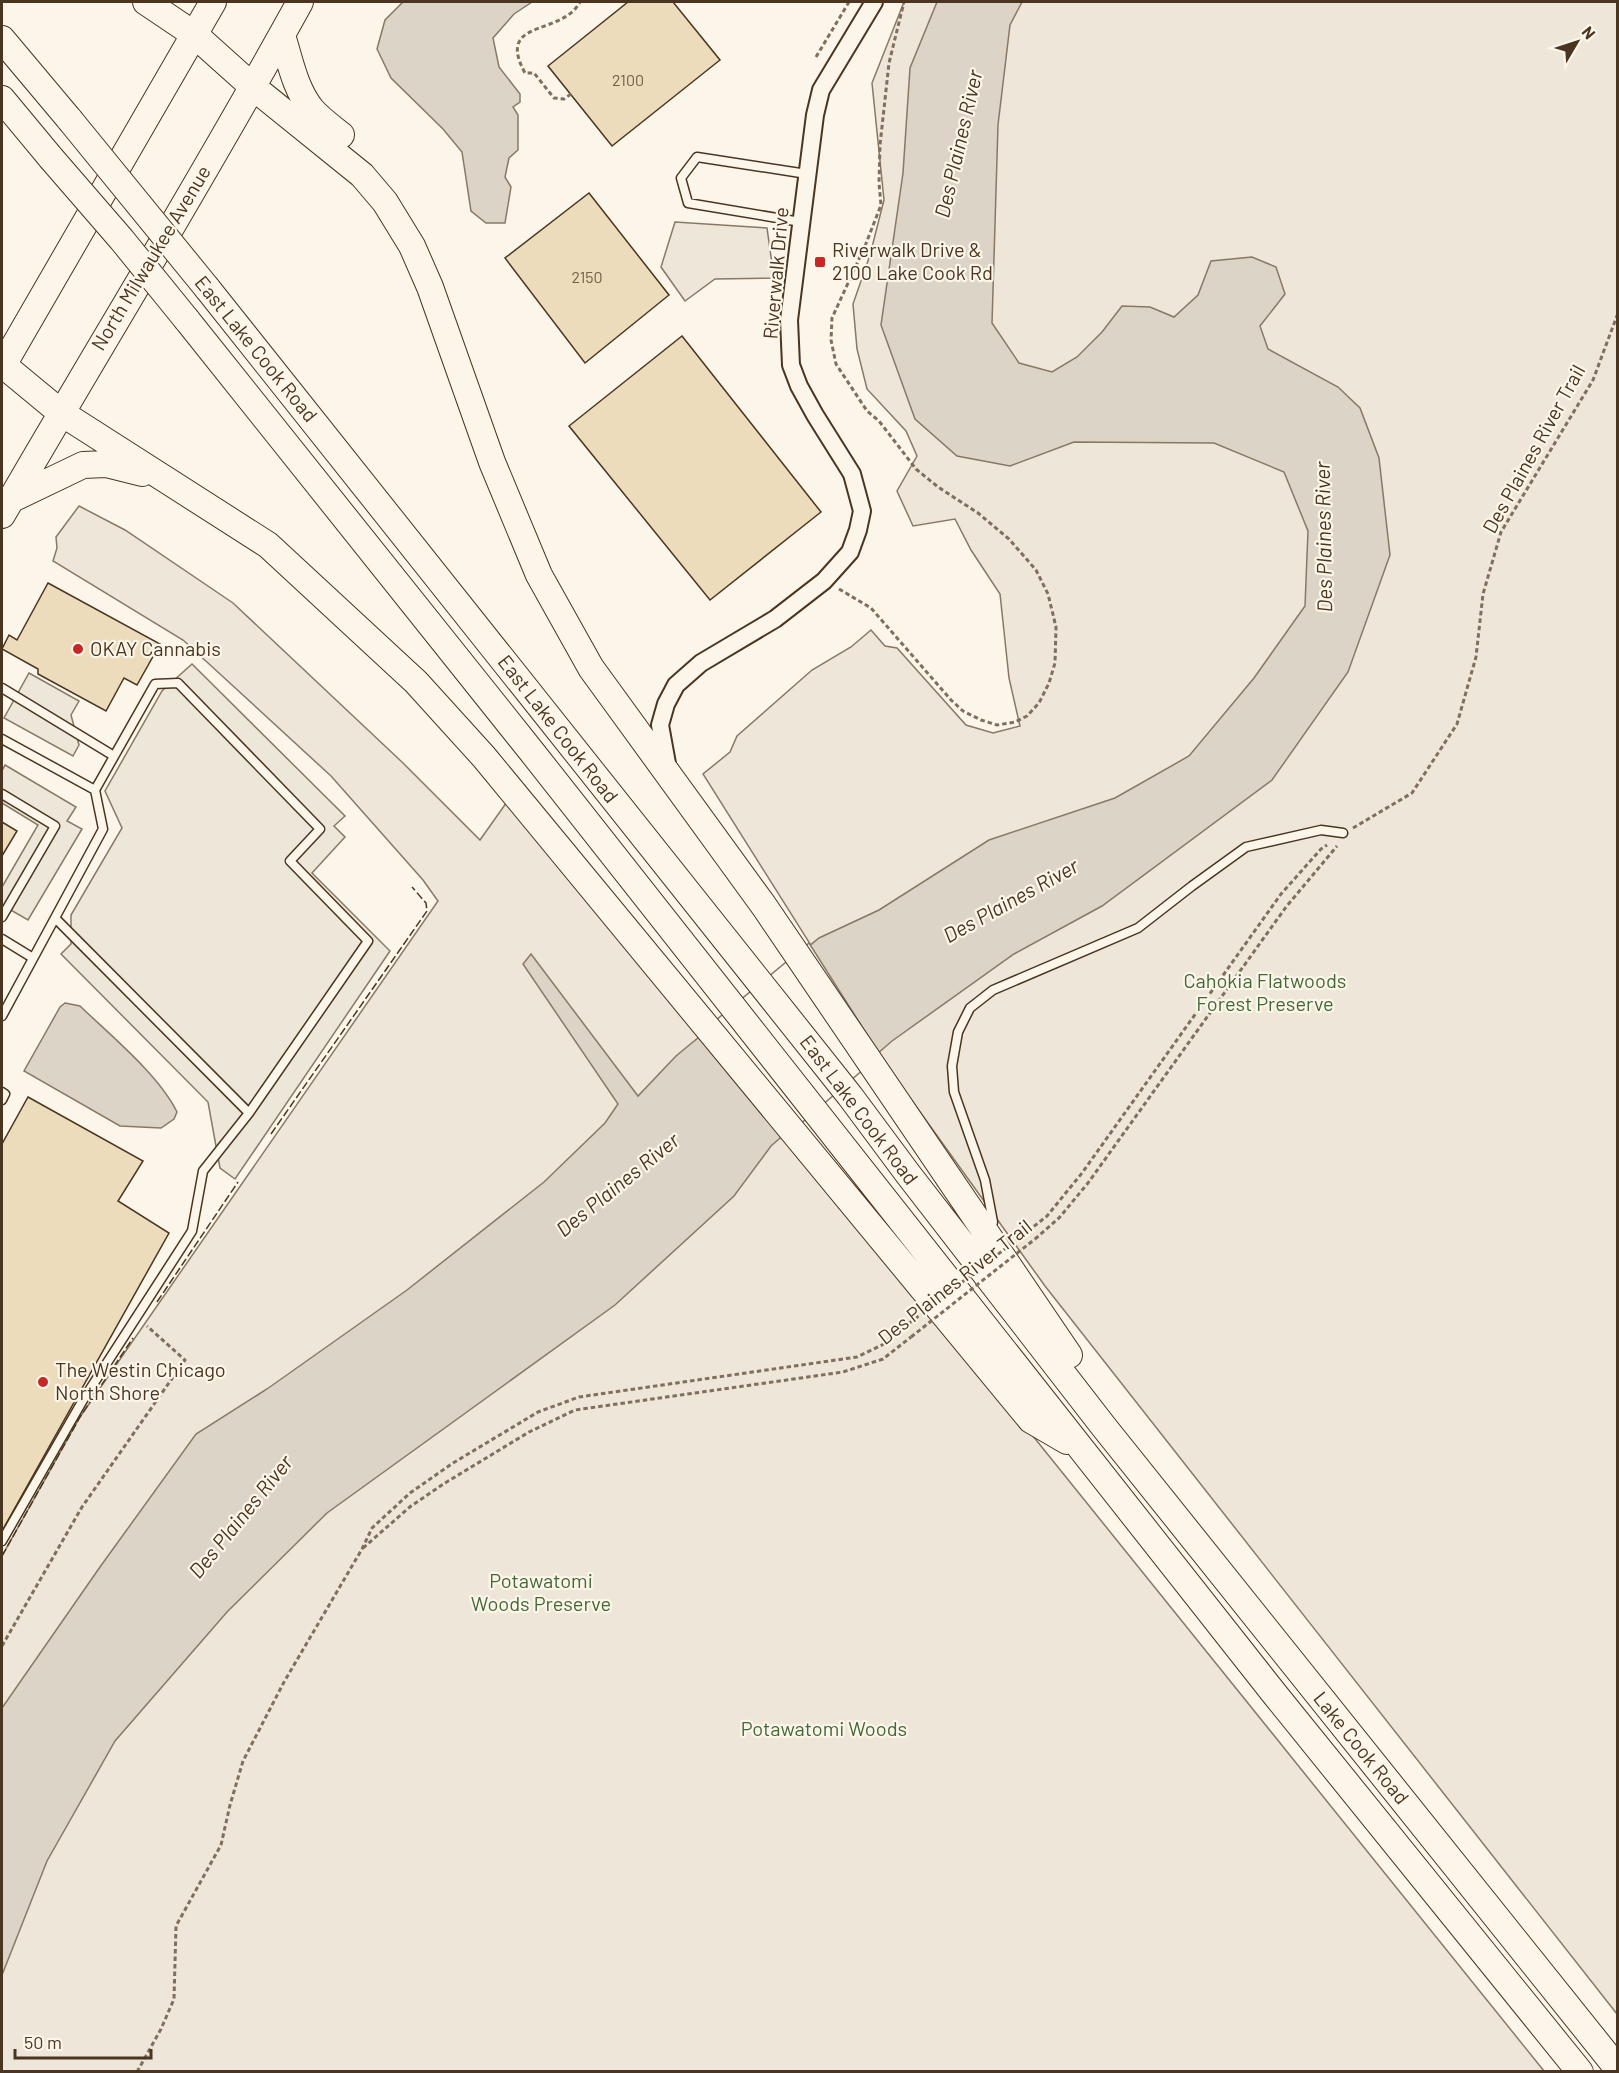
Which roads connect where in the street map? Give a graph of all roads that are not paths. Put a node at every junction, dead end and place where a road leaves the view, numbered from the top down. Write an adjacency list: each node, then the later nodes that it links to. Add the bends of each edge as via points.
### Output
1 (146, 2): 5 (main road)
2 (213, 2): 5 (main road)
3 (300, 2): 6 (main road, North Milwaukee Avenue)
4 (874, 2): 10 (street, Riverwalk Drive, via 821,90)
5 (195, 35): 8 (main road); 13 (main road)
6 (282, 35): 8 (main road, North Milwaukee Avenue); 12 (main road, via 304,98 314,112 360,152 420,234 435,273)
7 (2, 39): 33 (main road, East Lake Cook Road, bridge, via 207,288 850,1096)
8 (253, 87): 12 (main road, via 362,175 407,237); 14 (main road, North Milwaukee Avenue)
9 (2, 99): 34 (main road, East Lake Cook Road, bridge, via 187,320)
10 (807, 174): 11 (street, Riverwalk Drive); 11 (lane, via 697,157 681,178 687,204)
11 (801, 222): 20 (street, Riverwalk Drive, via 789,320 790,364 815,415 852,474 862,512 858,530 850,552 824,582 775,620 701,663 676,684 660,725)
12 (430, 287): 20 (main road, via 492,462 539,575 591,668)
13 (2, 365): 14 (main road)
14 (60, 412): 15 (main road); 16 (main road, North Milwaukee Avenue)
15 (165, 479): 16 (main road, via 106,464 83,465); 34 (main road, via 268,544 416,682 484,757 1031,1420)
16 (6, 507)
17 (2, 688): 19 (lane)
18 (2, 739): 21 (lane)
19 (114, 756): 21 (lane); 31 (lane, via 155,684 178,683 320,829 290,861 368,941)
20 (670, 778): 32 (main road, via 764,906)
21 (95, 790): 25 (lane, via 103,829)
22 (2, 794): 24 (lane, via 55,826)
23 (1343, 833): 32 (lane, via 1321,830 1246,847 1138,928 993,990 970,1008 958,1032 952,1075 992,1209 993,1222)
24 (2, 916)
25 (55, 918): 27 (lane); 31 (lane)
26 (2, 939): 27 (lane)
27 (33, 958): 28 (lane)
28 (2, 1016)
29 (2, 1092): 30 (lane)
30 (2, 1100)
31 (249, 1113): 35 (lane, via 203,1171 192,1231 83,1400)
32 (987, 1236): 33 (main road, via 1092,1390)
33 (1104, 1427): 36 (main road, Lake Cook Road)
34 (1080, 1449): 37 (main road, Lake Cook Road)
35 (2, 1541)
36 (1617, 2069)
37 (1580, 2072)

